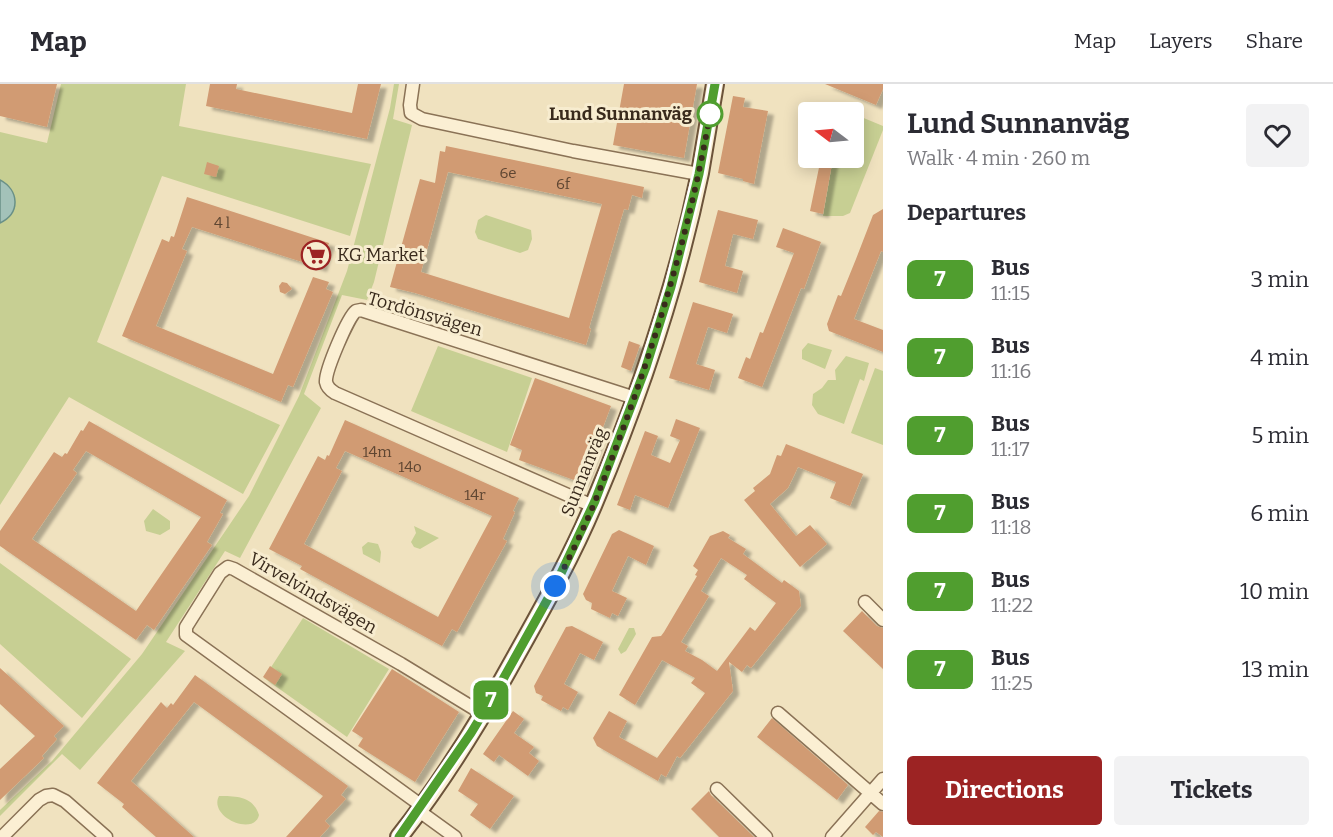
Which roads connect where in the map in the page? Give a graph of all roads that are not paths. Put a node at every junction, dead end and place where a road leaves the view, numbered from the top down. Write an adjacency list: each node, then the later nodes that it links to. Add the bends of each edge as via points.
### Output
1 (413, 84): 3 (street, via 411,112 422,119)
2 (715, 84): 3 (street, Sunnanväg)
3 (699, 174): 4 (street, Sunnanväg, via 671,287)
4 (635, 398): 5 (street, Sunnanväg); 5 (street, Tordönsvägen, via 362,310 352,314 329,368 326,382 335,393)
5 (593, 506): 9 (street, Sunnanväg, via 555,586)
6 (865, 602): 7 (street)
7 (883, 620)
8 (778, 713): 12 (street)
9 (483, 714): 14 (street, Sunnanväg); 14 (street, Virvelvindsvägen, via 234,568 220,573 186,627 189,639)
10 (883, 779): 12 (street)
11 (717, 789): 19 (street)
12 (871, 793): 13 (street); 20 (street)
13 (883, 804)
14 (421, 808): 17 (street, Sunnanväg); 18 (street)
15 (2, 837): 16 (street, via 39,800 53,795)
16 (106, 837)
17 (399, 837)
18 (455, 837)
19 (766, 837)
20 (832, 837)

